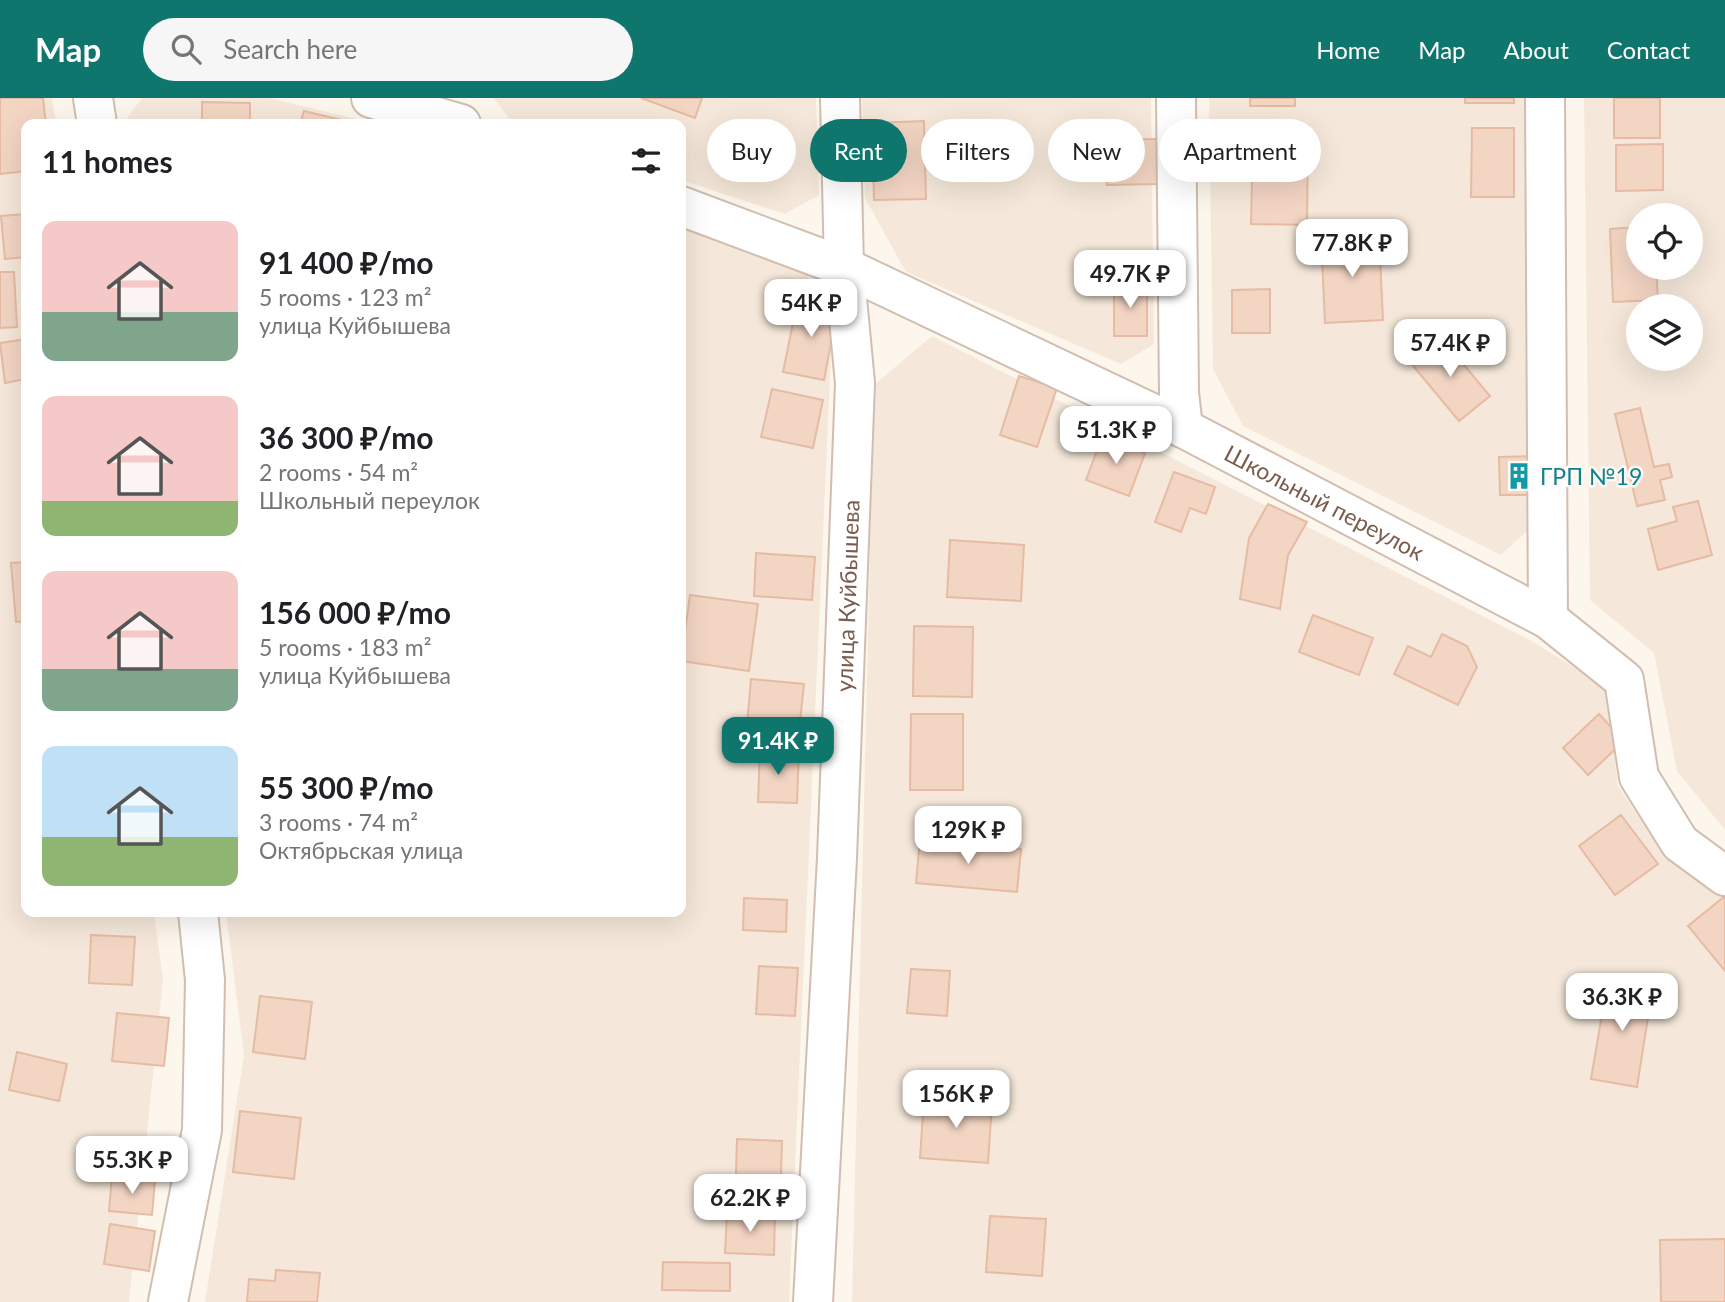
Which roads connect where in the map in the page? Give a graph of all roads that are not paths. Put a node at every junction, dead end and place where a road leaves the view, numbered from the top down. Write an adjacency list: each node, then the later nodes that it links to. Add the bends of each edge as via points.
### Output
1 (93, 98): 7 (street)
2 (371, 98): 8 (street)
3 (459, 98): 9 (street)
4 (840, 98): 11 (street, улица Куйбышева)
5 (1176, 98): 12 (street)
6 (1545, 98): 13 (street)
7 (96, 119)
8 (443, 119)
9 (460, 119)
10 (686, 208): 11 (street, Школьный переулок)
11 (844, 267): 12 (street, Школьный переулок); 17 (street, улица Куйбышева, via 855,383 837,858)
12 (1183, 428): 13 (street, Школьный переулок)
13 (1548, 619): 14 (street, Школьный переулок, via 1623,680 1639,777 1679,843)
14 (1725, 876)
15 (199, 917): 16 (street, via 205,981 202,1130)
16 (168, 1302)
17 (813, 1302)

